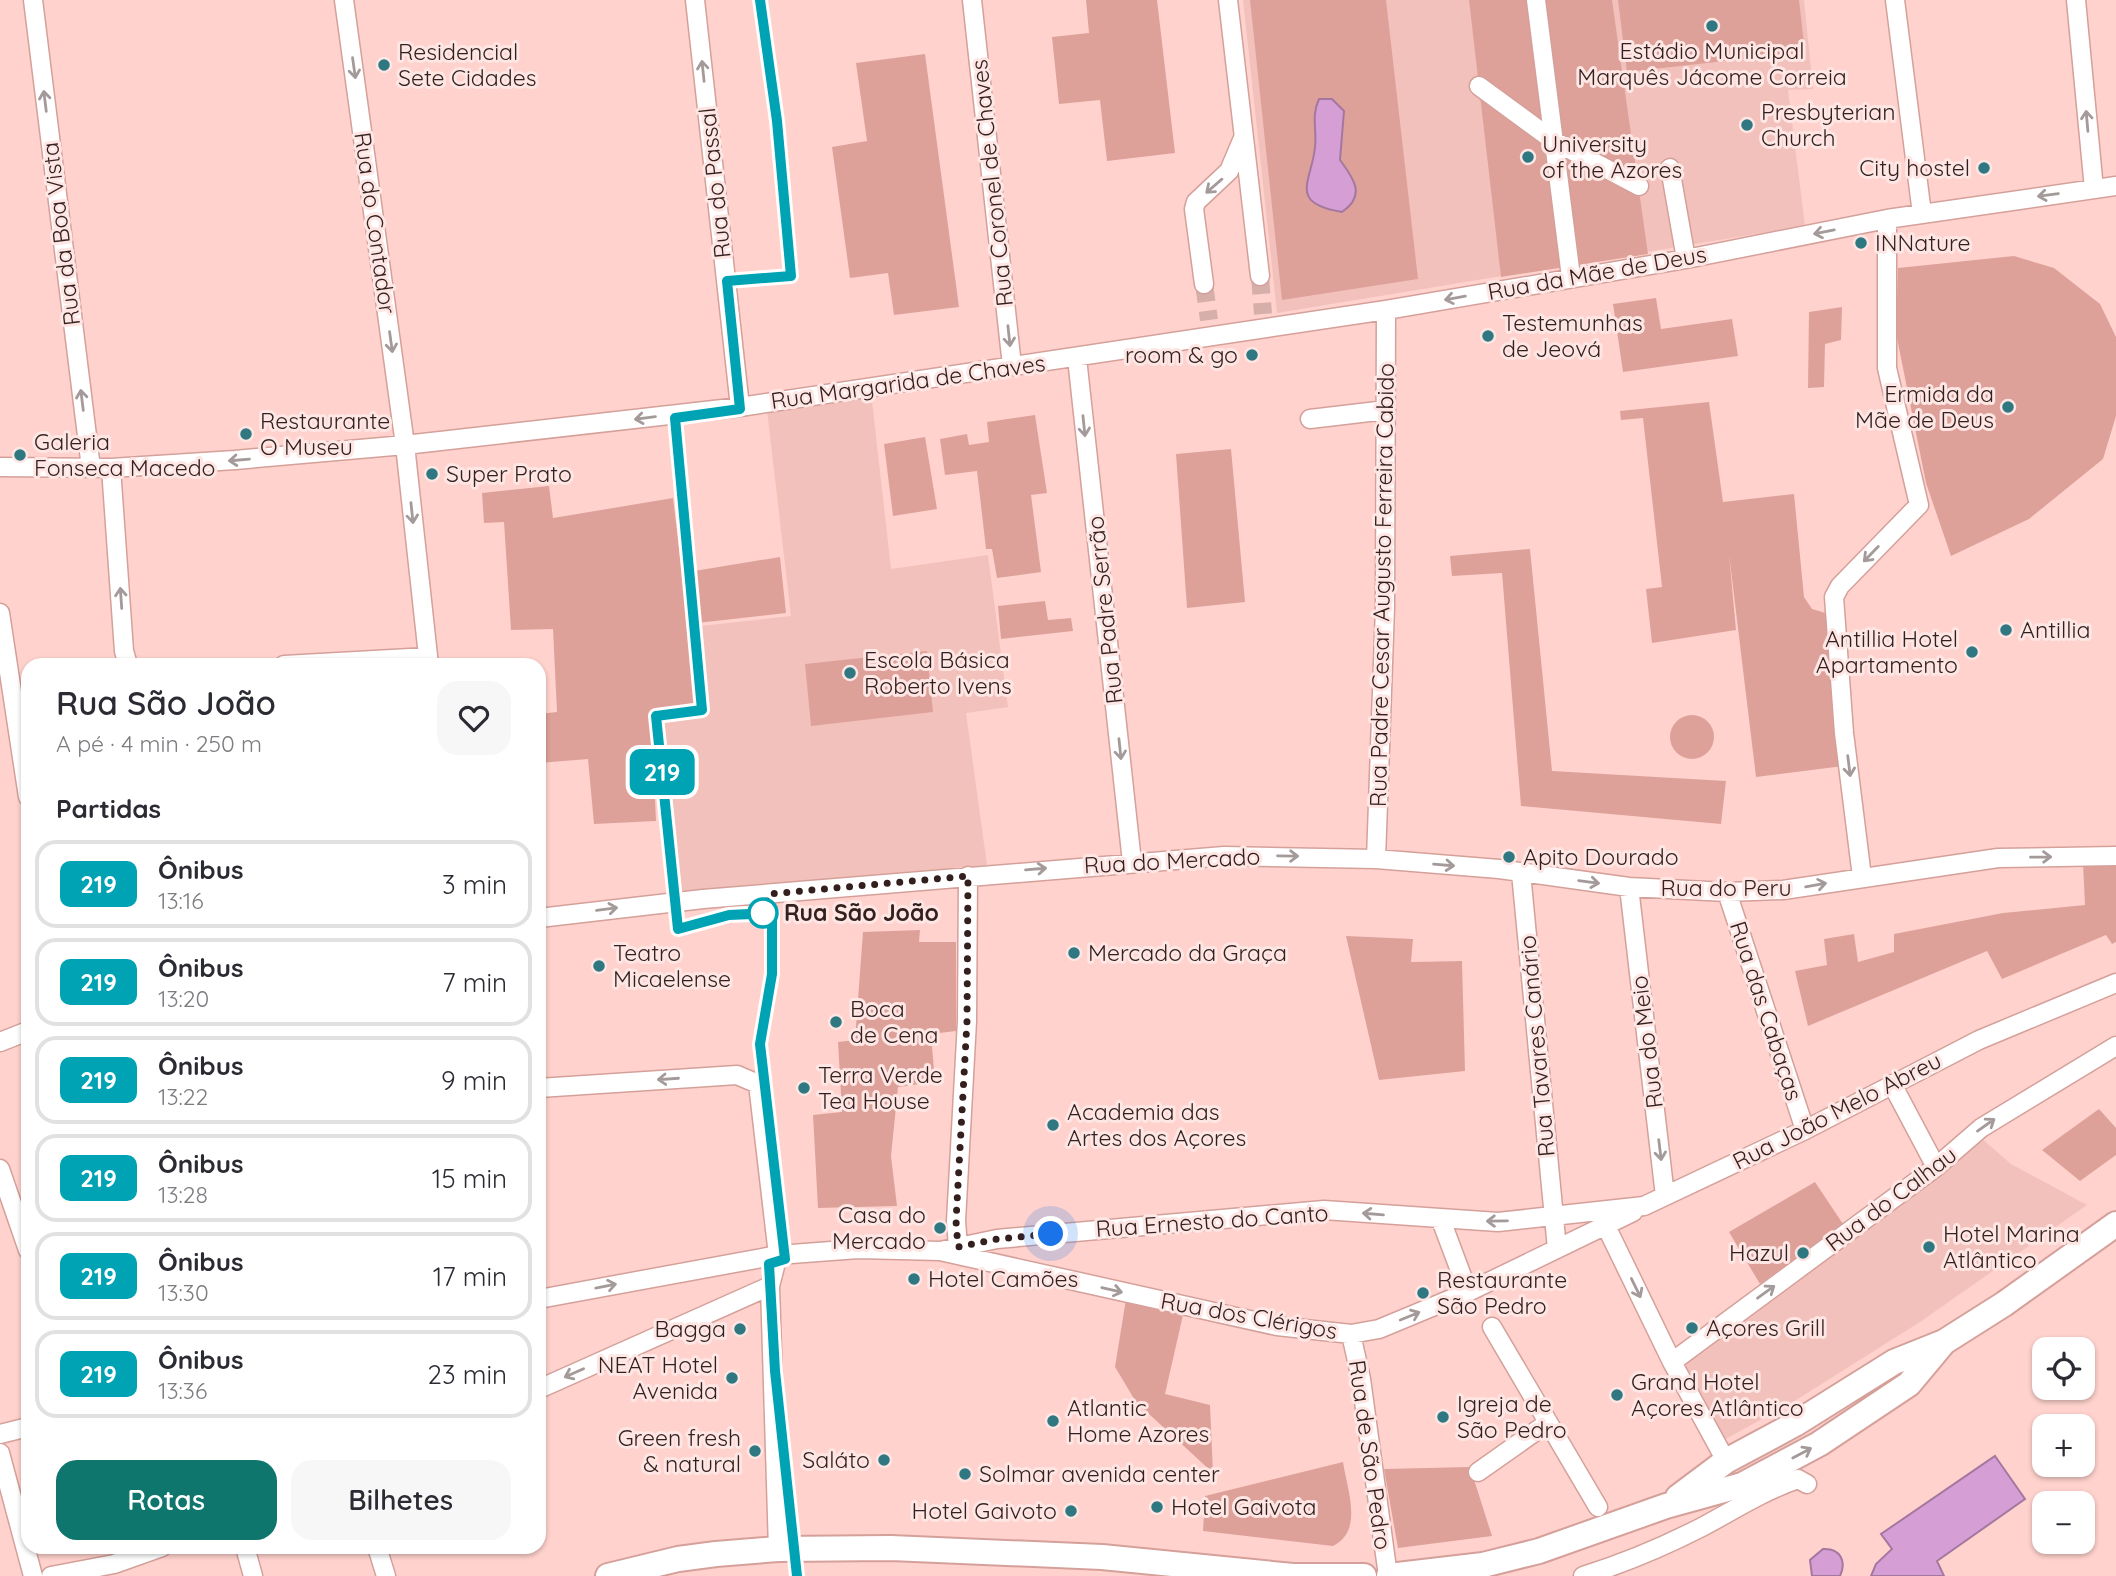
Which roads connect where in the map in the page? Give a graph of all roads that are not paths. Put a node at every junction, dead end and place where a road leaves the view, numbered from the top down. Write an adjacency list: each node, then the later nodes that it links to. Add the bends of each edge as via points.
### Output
1 (33, 0): 30 (street, Rua da Boa Vista, one-way to 1)
2 (344, 0): 28 (street, Rua do Contador, one-way to 28)
3 (695, 0): 25 (street, Rua do Passal, one-way to 3)
4 (972, 0): 24 (street, Rua Coronel de Chaves, one-way to 24)
5 (1228, 0): 10 (street)
6 (1536, 0): 11 (street)
7 (1895, 0): 16 (street)
8 (2076, 0): 15 (street, one-way to 8)
9 (1479, 86): 11 (street)
10 (1245, 127): 19 (street); 21 (street, one-way to 21, via 1229,171 1194,209)
11 (1554, 141): 13 (street); 20 (street)
12 (1670, 168): 18 (street)
13 (1639, 186)
14 (2116, 186): 15 (street, Rua da Mãe de Deus)
15 (2094, 189): 16 (street, Rua da Mãe de Deus, one-way to 16)
16 (1922, 214): 17 (street, Rua da Mãe de Deus)
17 (1887, 219): 18 (street, Rua da Mãe de Deus, one-way to 18); 42 (street, one-way to 42, via 1887,368 1919,505 1834,597 1844,733)
18 (1686, 259): 20 (street, Rua da Mãe de Deus)
19 (1259, 276)
20 (1571, 277): 22 (street, Rua da Mãe de Deus, one-way to 22)
21 (1204, 284)
22 (1386, 310): 23 (street, Rua da Mãe de Deus, via 1210,328); 26 (street, Rua Padre Cesar Augusto Ferreira Cabido)
23 (1077, 358): 24 (street, Rua Margarida de Chaves); 39 (street, Rua Padre Serrão, one-way to 39)
24 (1012, 366): 25 (street, Rua Margarida de Chaves)
25 (740, 407): 28 (street, Rua Margarida de Chaves, one-way to 28)
26 (1386, 410): 27 (street); 38 (street, Rua Padre Cesar Augusto Ferreira Cabido)
27 (1310, 419)
28 (405, 445): 31 (street, Rua Margarida de Chaves, one-way to 31); 34 (street, Rua do Contador, one-way to 34)
29 (0, 467): 30 (street, Rua Margarida de Chaves)
30 (90, 468): 31 (street, Rua Margarida de Chaves)
31 (111, 468): 33 (street, one-way to 31)
32 (0, 613): 35 (street)
33 (126, 658)
34 (429, 658)
35 (7, 700): 36 (street)
36 (21, 765)
37 (2116, 856): 42 (street, Rua do Peru, one-way to 37, via 1998,858)
38 (1377, 859): 39 (street, Rua do Mercado, one-way to 38, via 1224,856); 40 (street, Rua do Peru, one-way to 40)
39 (1132, 862): 41 (street, Rua do Mercado, one-way to 39)
40 (1521, 873): 43 (street, Rua do Peru, one-way to 43); 57 (street, Rua Tavares Canário)
41 (968, 876): 45 (street, Rua do Mercado, one-way to 41); 63 (street)
42 (1862, 877): 44 (street, Rua do Peru, one-way to 42, via 1783,890)
43 (1629, 887): 44 (street, Rua do Peru); 55 (street, Rua do Meio, one-way to 55)
44 (1727, 892): 52 (street, Rua das Cabaças)
45 (546, 917)
46 (2116, 983): 50 (street, Rua João Melo Abreu, via 1979,1040)
47 (21, 1034): 48 (street)
48 (0, 1042)
49 (2116, 1046): 53 (street, Rua do Calhau, one-way to 49, via 1981,1128)
50 (1892, 1084): 52 (street, Rua João Melo Abreu); 53 (street)
51 (546, 1088): 66 (street, one-way to 51, via 758,1084 737,1074)
52 (1805, 1130): 55 (street, Rua João Melo Abreu)
53 (1936, 1167): 74 (street, Rua do Calhau, one-way to 53)
54 (0, 1169): 61 (street)
55 (1665, 1196): 56 (street, Rua João Melo Abreu)
56 (1644, 1206): 57 (street, Rua João Melo Abreu); 60 (street, Rua dos Clérigos)
57 (1553, 1218): 58 (street, Rua Ernesto do Canto, one-way to 58); 64 (street, Rua Tavares Canário)
58 (1441, 1220): 62 (street, Rua Ernesto do Canto, one-way to 62, via 1324,1210); 69 (street)
59 (2116, 1224): 73 (main road)
60 (1606, 1226): 64 (street, Rua dos Clérigos); 74 (street, one-way to 74)
61 (21, 1230)
62 (997, 1239): 63 (street, Rua Ernesto do Canto); 67 (street, via 990,1251)
63 (958, 1247): 65 (street, Rua Ernesto do Canto)
64 (1557, 1249): 69 (street, Rua dos Clérigos)
65 (940, 1251): 66 (street, via 858,1249); 67 (street, Rua dos Clérigos)
66 (778, 1255): 68 (street); 70 (street, one-way to 66)
67 (998, 1266): 72 (street, Rua dos Clérigos, one-way to 72, via 1277,1326)
68 (770, 1286): 75 (street, one-way to 75); 87 (street)
69 (1468, 1292): 72 (street, Rua dos Clérigos, one-way to 69, via 1379,1329)
70 (546, 1298)
71 (1492, 1327): 76 (street)
72 (1351, 1334): 100 (street, Rua de São Pedro, via 1362,1379)
73 (1944, 1342): 80 (main road, via 1894,1362); 84 (main road, one-way to 73, via 1742,1485 1819,1444 1909,1384)
74 (1672, 1362): 80 (street)
75 (546, 1386)
76 (1549, 1428): 81 (street); 85 (street)
77 (21, 1429): 78 (street)
78 (0, 1434)
79 (0, 1453): 83 (street)
80 (1726, 1461): 84 (main road)
81 (1478, 1472)
82 (1807, 1484): 101 (street, via 1798,1479 1766,1490 1640,1557)
83 (5, 1495): 86 (street)
84 (1666, 1506): 100 (main road, via 1539,1551 1483,1565)
85 (1598, 1507)
86 (21, 1541)
87 (778, 1549): 98 (main road, via 678,1559); 99 (main road, via 1000,1551 1293,1576)
88 (25, 1554): 93 (street)
89 (141, 1554): 92 (street)
90 (247, 1554): 96 (street)
91 (379, 1554): 97 (street)
92 (114, 1563): 94 (street); 95 (street)
93 (33, 1576)
94 (51, 1576)
95 (93, 1576)
96 (253, 1576)
97 (386, 1576)
98 (608, 1576)
99 (1364, 1576)
100 (1388, 1576)
101 (1583, 1576)

